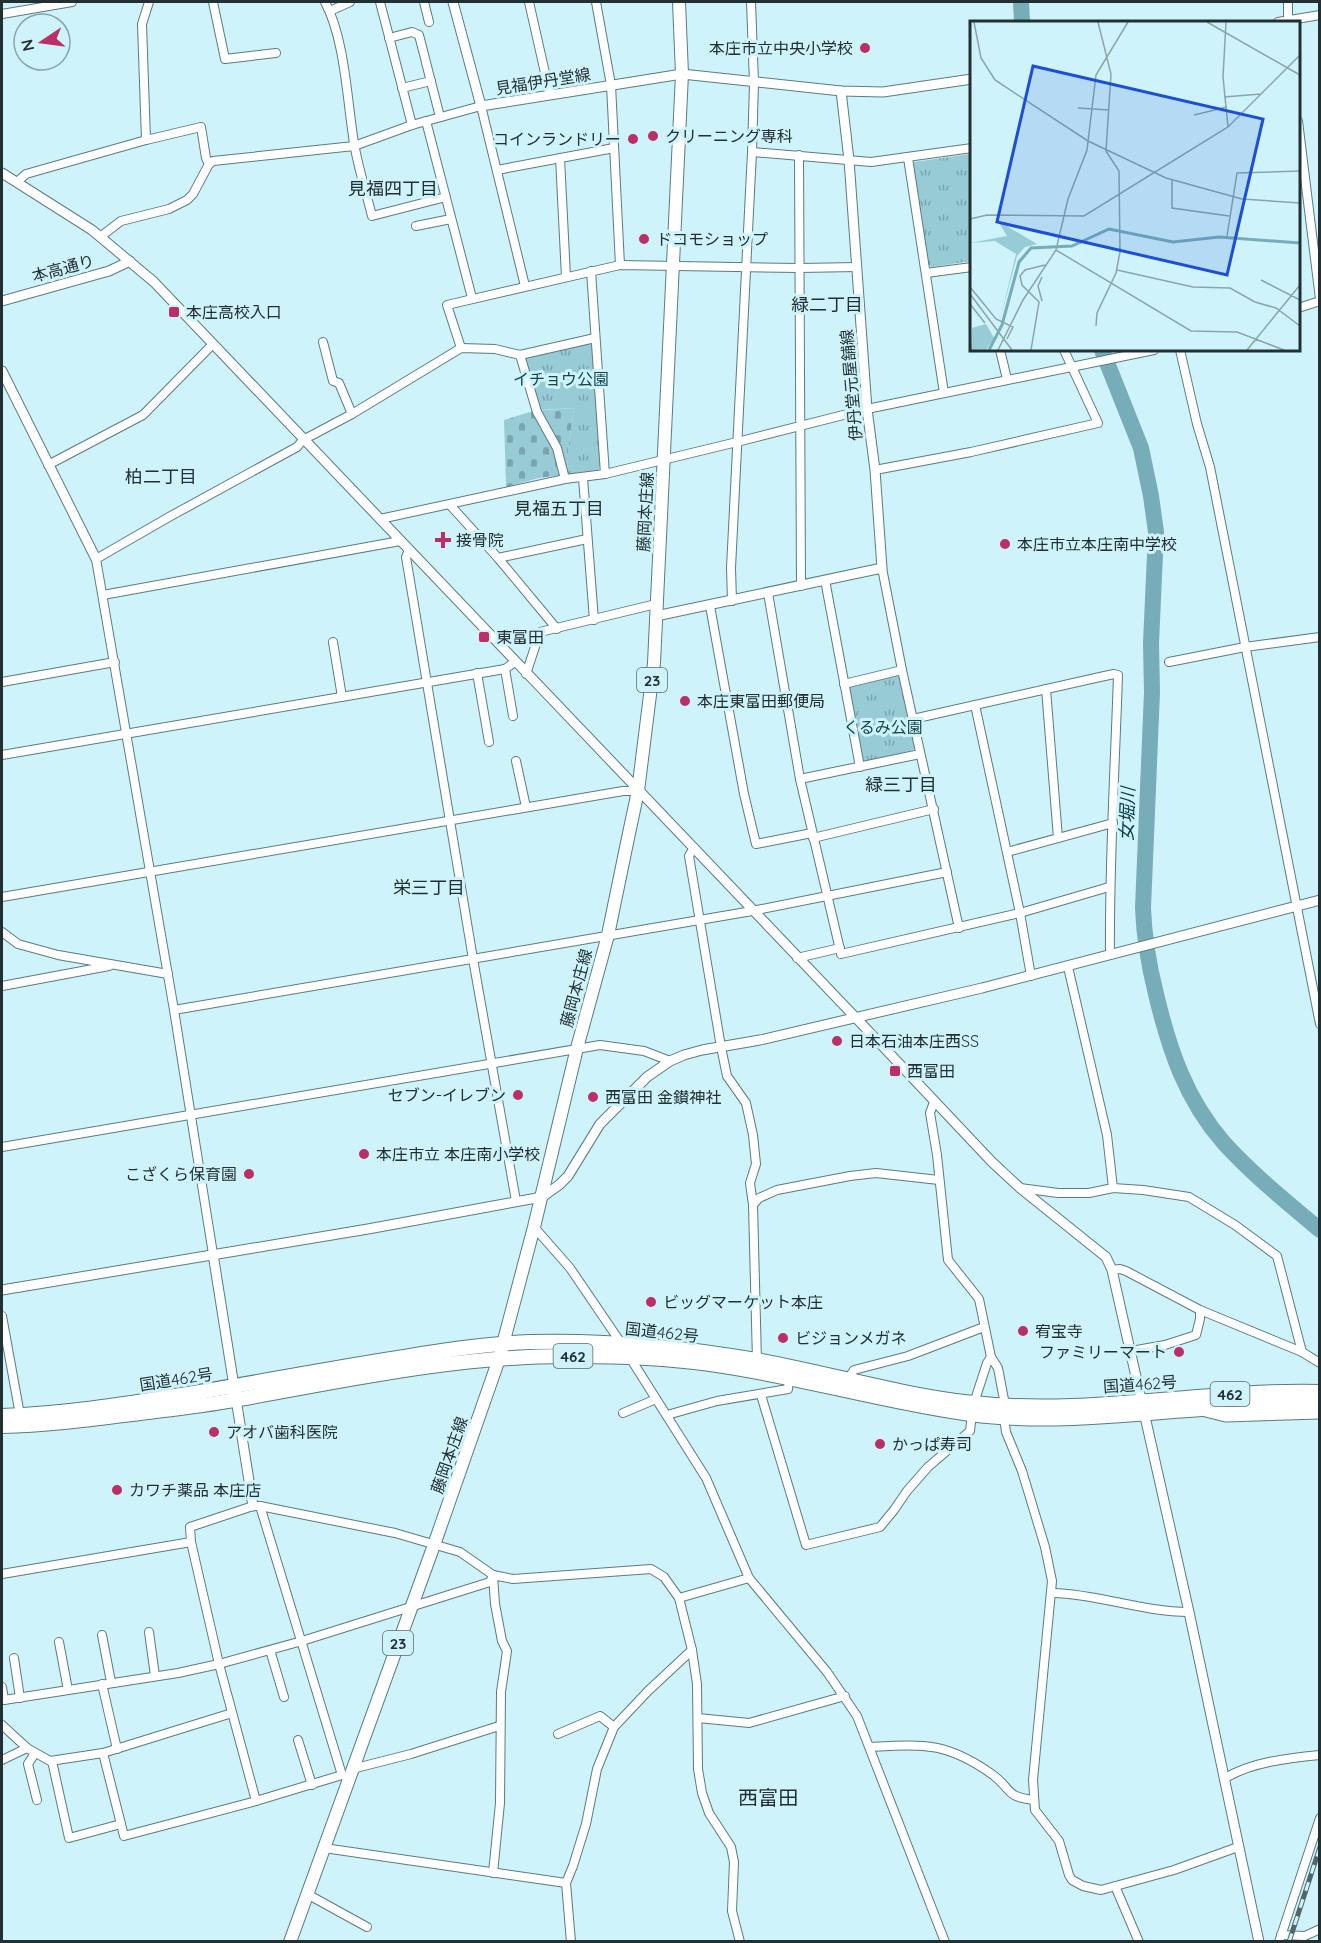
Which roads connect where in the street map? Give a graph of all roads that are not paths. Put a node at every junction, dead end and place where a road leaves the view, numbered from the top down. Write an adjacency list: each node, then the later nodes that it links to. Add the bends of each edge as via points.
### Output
1 (72, 2): 14 (street)
2 (149, 2): 35 (street, via 142,24)
3 (213, 2): 21 (street, via 225,58)
4 (325, 2): 15 (street)
5 (350, 2): 15 (street)
6 (380, 2): 20 (street)
7 (424, 2): 19 (street)
8 (453, 2): 30 (street, 見福伊丹堂線)
9 (529, 2): 29 (street)
10 (596, 2): 26 (street)
11 (679, 2): 22 (main road, 藤岡本庄線 / 23)
12 (751, 2): 25 (street)
13 (1288, 2): 18 (street)
14 (37, 4): 16 (street)
15 (330, 11): 36 (street, via 341,54)
16 (2, 14)
17 (1320, 15): 18 (street)
18 (1288, 21)
19 (429, 22)
20 (389, 38): 24 (street, via 412,32 419,35); 27 (street)
21 (276, 53)
22 (682, 74): 25 (street); 26 (street, 見福伊丹堂線); 53 (main road, 藤岡本庄線 / 23)
23 (970, 79): 28 (street, via 882,92)
24 (431, 81): 27 (street); 31 (street)
25 (754, 83): 28 (street); 39 (street)
26 (611, 85): 29 (street, 見福伊丹堂線); 37 (street)
27 (402, 88): 33 (street)
28 (841, 91): 43 (street, 伊丹堂元屋舗線)
29 (550, 94): 30 (street, 見福伊丹堂線)
30 (481, 106): 31 (street); 45 (street)
31 (441, 117): 32 (street)
32 (426, 121): 33 (street); 47 (street)
33 (412, 125): 36 (street)
34 (1300, 130): 63 (street)
35 (146, 140): 44 (street, via 201,127); 46 (street)
36 (354, 146): 44 (street, via 218,159); 47 (street, via 372,216)
37 (614, 148): 41 (street); 52 (street)
38 (970, 148): 42 (street)
39 (752, 152): 40 (street); 54 (street)
40 (799, 156): 43 (street); 57 (street)
41 (560, 158): 45 (street); 60 (street)
42 (908, 158): 43 (street); 59 (street)
43 (849, 160): 55 (street, 伊丹堂元屋舗線)
44 (209, 164): 50 (street, via 187,200 121,221)
45 (497, 170): 61 (street)
46 (7, 178): 50 (street)
47 (446, 197): 48 (street)
48 (451, 219): 49 (street); 62 (street)
49 (416, 226)
50 (100, 237): 51 (street)
51 (130, 261): 64 (street, 本高通り, via 109,271); 68 (street)
52 (620, 265): 53 (street); 58 (street)
53 (674, 265): 54 (street); 84 (main road, 藤岡本庄線 / 23)
54 (746, 267): 57 (street); 83 (street)
55 (857, 267): 57 (street); 79 (street, 伊丹堂元屋舗線)
56 (970, 267): 59 (street)
57 (799, 268): 81 (street)
58 (591, 271): 60 (street); 66 (street)
59 (926, 273): 78 (street)
60 (566, 277): 61 (street)
61 (525, 286): 62 (street)
62 (472, 298): 69 (street, via 447,305)
63 (1320, 300): 65 (street)
64 (2, 301)
65 (1300, 308)
66 (595, 338): 74 (street); 87 (street)
67 (323, 342): 80 (street, via 333,381 339,383)
68 (213, 344): 82 (street); 85 (street, via 143,415)
69 (461, 348): 74 (street, via 495,349); 80 (street)
70 (1000, 351): 77 (street)
71 (1064, 351): 75 (street)
72 (1148, 351): 75 (street)
73 (1180, 351): 109 (street, via 1210,467)
74 (520, 355): 89 (street, via 537,412 557,448)
75 (1072, 366): 77 (street); 86 (street, via 1098,423)
76 (2, 371): 85 (street)
77 (1007, 379): 78 (street)
78 (944, 393): 79 (street)
79 (867, 409): 81 (street); 86 (street, 伊丹堂元屋舗線)
80 (352, 414): 82 (street)
81 (801, 424): 83 (street); 99 (street)
82 (303, 440): 91 (street); 96 (street, via 297,447)
83 (737, 442): 84 (street); 102 (street)
84 (664, 460): 87 (street); 104 (main road, 藤岡本庄線 / 23)
85 (48, 465): 96 (street)
86 (875, 470): 97 (street, 伊丹堂元屋舗線)
87 (604, 474): 88 (street)
88 (583, 478): 89 (street); 92 (street)
89 (565, 479): 90 (street)
90 (450, 505): 91 (street); 95 (street)
91 (380, 519): 93 (street)
92 (587, 539): 95 (street); 105 (street)
93 (400, 541): 94 (street); 101 (street)
94 (409, 550): 111 (street); 118 (street, via 406,557)
95 (498, 558): 106 (street)
96 (96, 559): 101 (street)
97 (882, 568): 98 (street); 114 (street)
98 (825, 580): 99 (street); 119 (street)
99 (801, 586): 100 (street)
100 (768, 593): 102 (street); 131 (street)
101 (103, 594): 110 (street)
102 (732, 601): 103 (street)
103 (710, 606): 104 (street); 137 (street, via 756,844)
104 (656, 610): 105 (street); 132 (main road, 藤岡本庄線 / 23, via 654,663)
105 (594, 620): 106 (street)
106 (557, 629): 116 (street, via 540,632)
107 (1320, 637): 109 (street)
108 (333, 642): 121 (street)
109 (1245, 647): 112 (street); 147 (street)
110 (115, 662): 117 (street); 125 (street)
111 (515, 662): 113 (street); 116 (street)
112 (1169, 662)
113 (505, 669): 115 (street); 123 (street)
114 (902, 670): 119 (street); 124 (street)
115 (477, 673): 118 (street); 126 (street)
116 (526, 674): 132 (street)
117 (2, 682)
118 (426, 682): 121 (street); 135 (street)
119 (844, 684): 130 (street)
120 (1046, 689): 122 (street); 136 (street, via 1118,675); 138 (street)
121 (342, 697): 125 (street)
122 (975, 705): 124 (street); 140 (street)
123 (513, 716)
124 (913, 719): 127 (street)
125 (127, 733): 128 (street); 141 (street)
126 (489, 742)
127 (920, 754): 130 (street); 134 (street)
128 (2, 755)
129 (516, 761): 133 (street)
130 (860, 767): 131 (street)
131 (800, 779): 137 (street)
132 (638, 791): 133 (street, via 623,790); 139 (street); 153 (main road, 藤岡本庄線 / 23)
133 (526, 807): 135 (street)
134 (934, 809): 137 (street); 142 (street)
135 (450, 821): 141 (street); 157 (street)
136 (1113, 824): 138 (street); 143 (street)
137 (812, 836): 144 (street)
138 (1058, 838): 140 (street)
139 (693, 849): 148 (street); 150 (street, via 689,856)
140 (1007, 852): 149 (street)
141 (150, 872): 145 (street); 160 (street)
142 (947, 872): 144 (street); 151 (street)
143 (1109, 887): 149 (street); 155 (street)
144 (826, 896): 148 (street); 154 (street)
145 (2, 897)
146 (1320, 900): 147 (street)
147 (1297, 906): 155 (street); 165 (street)
148 (752, 911): 150 (street); 156 (street)
149 (1020, 913): 151 (street); 161 (street)
150 (701, 920): 153 (street); 166 (street)
151 (959, 928): 154 (street, via 841,954)
152 (2, 932): 158 (street, via 18,944 58,956)
153 (608, 935): 157 (street); 167 (main road, 藤岡本庄線 / 23)
154 (840, 948): 156 (street)
155 (1110, 955): 159 (street)
156 (797, 958): 164 (street)
157 (473, 959): 163 (street); 169 (street)
158 (116, 965): 160 (street); 162 (street)
159 (1068, 967): 161 (street); 175 (street, via 1107,1135)
160 (168, 974): 163 (street)
161 (1031, 976): 164 (street)
162 (2, 986)
163 (174, 1010): 171 (street)
164 (856, 1018): 166 (street); 170 (street)
165 (1320, 1024)
166 (721, 1047): 168 (street); 178 (street, via 727,1076 746,1103 753,1135)
167 (577, 1048): 168 (street, via 620,1047); 169 (street); 176 (main road, 藤岡本庄線 / 23)
168 (670, 1060): 176 (street, via 600,1124 568,1176)
169 (491, 1063): 171 (street); 177 (street)
170 (934, 1102): 173 (street, via 930,1113); 174 (street)
171 (191, 1114): 172 (street); 180 (street)
172 (2, 1146)
173 (939, 1180): 178 (street, via 876,1173 850,1176 777,1190); 185 (street, via 948,1260 979,1299)
174 (1020, 1188): 175 (street, via 1058,1193); 181 (street, via 1101,1252)
175 (1113, 1188): 189 (street, via 1190,1197 1277,1256)
176 (542, 1197): 177 (street); 179 (main road, 藤岡本庄線 / 23)
177 (516, 1201): 180 (street)
178 (753, 1205): 193 (street)
179 (534, 1227): 186 (main road, 藤岡本庄線 / 23); 187 (street, via 570,1268)
180 (213, 1254): 182 (street); 198 (street)
181 (1112, 1270): 183 (street, via 1126,1271); 188 (street)
182 (2, 1290)
183 (1200, 1310): 188 (street, via 1196,1335); 189 (street)
184 (2, 1316): 208 (street)
185 (984, 1327): 191 (street); 196 (street, via 908,1356 854,1370)
186 (504, 1343): 187 (highway, 国道462号 / 462); 192 (main road, 藤岡本庄線 / 23); 198 (highway, 国道462号 / 462, via 407,1356)
187 (621, 1343): 190 (street); 193 (highway, 国道462号 / 462)
188 (1131, 1351): 202 (street)
189 (1302, 1352): 194 (street)
190 (630, 1357): 192 (highway, 国道462号 / 462); 195 (highway, 国道462号 / 462, via 711,1364); 200 (street)
191 (991, 1357): 203 (street); 205 (street, via 998,1368)
192 (500, 1359): 198 (highway, 国道462号 / 462); 214 (main road, 藤岡本庄線 / 23)
193 (757, 1360): 196 (highway, 国道462号 / 462)
194 (1320, 1363)
195 (789, 1379): 199 (street, via 788,1389); 203 (highway, 国道462号 / 462, via 887,1400)
196 (847, 1380): 203 (highway, 国道462号 / 462)
197 (1320, 1392): 202 (highway, 国道462号 / 462, via 1237,1394)
198 (234, 1393): 208 (highway, 国道462号 / 462); 211 (highway, 国道462号 / 462, via 62,1423); 212 (street)
199 (761, 1395): 203 (street, via 806,1545 879,1527 928,1467 970,1431); 209 (street, via 717,1401)
200 (656, 1399): 207 (street); 209 (street)
201 (1320, 1402): 204 (highway, 国道462号 / 462)
202 (1143, 1408): 204 (highway, 国道462号 / 462); 205 (highway, 国道462号 / 462, via 1070,1405); 221 (street)
203 (974, 1409): 205 (highway, 国道462号 / 462)
204 (1206, 1409): 206 (highway, via 1226,1414)
205 (1004, 1411): 218 (street, via 1006,1432 1045,1547)
206 (1320, 1411)
207 (623, 1413)
208 (20, 1415): 210 (highway, 国道462号 / 462)
209 (667, 1415): 217 (street, via 706,1478)
210 (2, 1416)
211 (2, 1426)
212 (257, 1506): 213 (street, via 190,1527); 214 (street, via 354,1523); 224 (street)
213 (190, 1542): 215 (street); 229 (street)
214 (434, 1545): 216 (street, via 460,1552); 220 (main road, 藤岡本庄線 / 23)
215 (2, 1574)
216 (493, 1575): 219 (street, via 513,1579 651,1569 664,1577); 220 (street, via 490,1582); 242 (street, via 495,1604 507,1651)
217 (749, 1578): 219 (street); 235 (street)
218 (1053, 1593): 221 (street); 258 (street)
219 (679, 1598): 227 (street)
220 (411, 1606): 224 (street); 254 (main road, 藤岡本庄線 / 23)
221 (1189, 1612): 255 (street)
222 (148, 1632): 230 (street)
223 (102, 1635): 231 (street)
224 (303, 1641): 226 (street); 254 (street)
225 (59, 1642): 234 (street)
226 (270, 1650): 229 (street); 236 (street)
227 (692, 1650): 240 (street); 243 (street)
228 (14, 1658): 237 (street)
229 (219, 1664): 230 (street); 239 (street)
230 (155, 1676): 231 (street)
231 (111, 1683): 232 (street)
232 (102, 1684): 234 (street); 248 (street)
233 (2, 1687): 238 (street)
234 (68, 1690): 237 (street)
235 (845, 1696): 240 (street, via 749,1723); 246 (street)
236 (284, 1697)
237 (20, 1698): 238 (street)
238 (3, 1700)
239 (232, 1713): 248 (street); 259 (street)
240 (698, 1718): 273 (street, via 702,1793 709,1813 731,1847 732,1911)
241 (2, 1725): 247 (street)
242 (499, 1726): 254 (street); 264 (street, via 500,1803)
243 (614, 1727): 244 (street, via 600,1716); 265 (street, via 597,1769 586,1824)
244 (558, 1734)
245 (298, 1740): 256 (street)
246 (871, 1747): 258 (street, via 939,1747 961,1755 994,1776 1013,1796); 274 (street)
247 (27, 1748): 249 (street); 252 (street)
248 (117, 1749): 250 (street)
249 (35, 1753): 253 (street); 257 (street, via 28,1764)
250 (103, 1753): 253 (street); 261 (street)
251 (1320, 1755): 255 (street, via 1263,1764)
252 (2, 1760)
253 (52, 1761): 261 (street, via 69,1838)
254 (348, 1774): 256 (street); 263 (main road, 藤岡本庄線 / 23)
255 (1224, 1779): 262 (street)
256 (312, 1785): 259 (street)
257 (38, 1800)
258 (1034, 1800): 266 (street, via 1035,1810 1059,1841 1072,1880 1093,1889)
259 (256, 1801): 261 (street, via 124,1836)
260 (1320, 1818): 270 (street)
261 (121, 1824)
262 (1238, 1847): 266 (street); 276 (street)
263 (324, 1848): 264 (street); 267 (main road, 藤岡本庄線 / 23)
264 (493, 1874): 265 (street)
265 (566, 1883): 272 (street)
266 (1115, 1887): 275 (street)
267 (307, 1894): 268 (street); 271 (main road, 藤岡本庄線 / 23)
268 (367, 1927)
269 (1320, 1929): 270 (street, via 1305,1936)
270 (1280, 1938)
271 (290, 1941)
272 (571, 1941)
273 (740, 1941)
274 (945, 1941)
275 (1139, 1941)
276 (1259, 1941)

